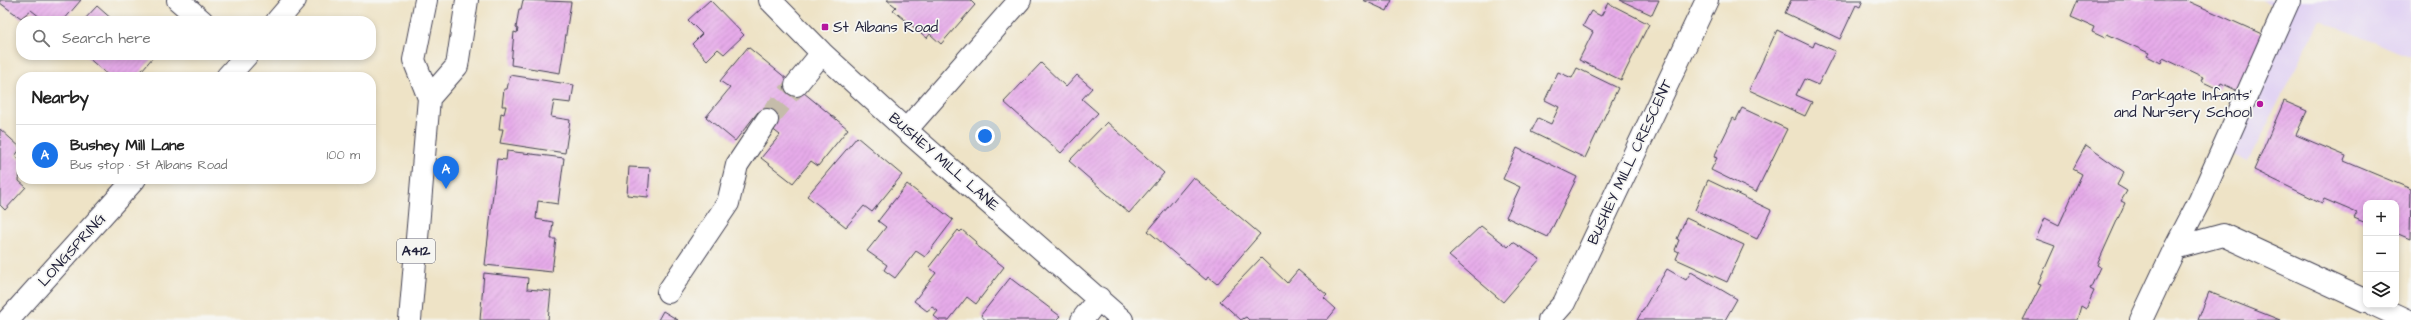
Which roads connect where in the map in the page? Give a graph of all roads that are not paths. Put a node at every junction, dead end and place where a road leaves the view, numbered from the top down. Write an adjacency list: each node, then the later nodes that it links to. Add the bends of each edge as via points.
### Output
1 (178, 0): 9 (street)
2 (295, 0): 10 (street)
3 (426, 0): 15 (street, A412, via 414,60)
4 (467, 0): 15 (street, via 457,66)
5 (770, 0): 11 (street, BUSHEY MILL LANE)
6 (1020, 0): 17 (street)
7 (1707, 0): 28 (street, BUSHEY MILL CRESCENT, via 1564,303)
8 (2289, 0): 19 (street, via 2200,200)
9 (196, 16)
10 (281, 16)
11 (822, 53): 14 (street); 17 (street, BUSHEY MILL LANE)
12 (240, 60): 13 (street)
13 (231, 72)
14 (796, 86)
15 (429, 98): 25 (street, A412)
16 (767, 120): 20 (street, via 737,165 728,203)
17 (906, 130): 21 (street, BUSHEY MILL LANE)
18 (131, 184): 24 (street, LONGSPRING)
19 (2175, 248): 22 (street, via 2223,235); 29 (street)
20 (668, 292)
21 (1098, 298): 26 (street); 27 (street, BUSHEY MILL LANE)
22 (2363, 300)
23 (2381, 308): 30 (street)
24 (8, 320)
25 (410, 320)
26 (1082, 320)
27 (1122, 320)
28 (1549, 320)
29 (2141, 320)
30 (2407, 320)

